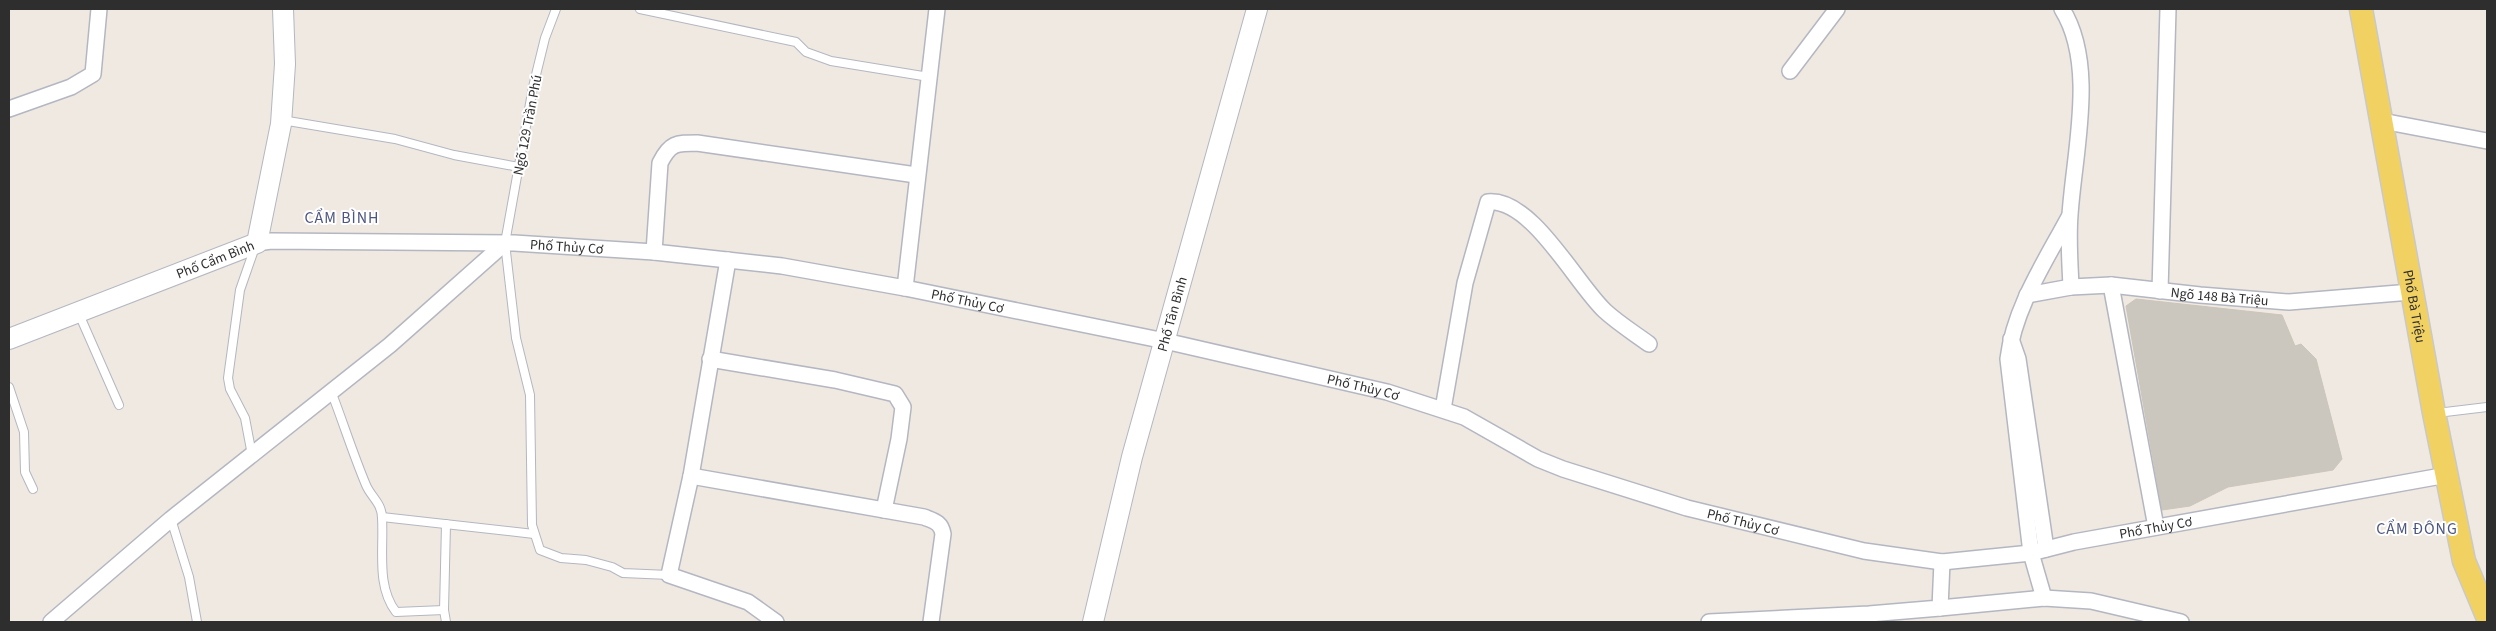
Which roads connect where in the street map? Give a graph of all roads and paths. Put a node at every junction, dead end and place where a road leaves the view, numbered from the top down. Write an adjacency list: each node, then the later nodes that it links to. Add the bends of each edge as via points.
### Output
1 (99, 9): 13 (street, via 93,74 71,87)
2 (283, 9): 14 (street, Phố Cẩm Bình)
3 (556, 9): 17 (lane, Ngõ 129 Trần Phú, via 533,87)
4 (640, 9): 12 (lane, via 796,42 806,52 831,62)
5 (937, 9): 12 (street)
6 (1256, 9): 32 (street, Phố Tân Bình)
7 (1837, 9): 11 (street)
8 (2062, 9): 19 (street, via 2069,20 2080,58)
9 (2168, 9): 27 (street)
10 (2361, 9): 15 (main road, Phố Bà Triệu)
11 (1790, 71)
12 (929, 77): 18 (street)
13 (9, 110)
14 (282, 120): 17 (lane); 21 (street, Phố Cẩm Bình)
15 (2382, 121): 16 (street); 28 (main road, Phố Bà Triệu)
16 (2487, 141)
17 (519, 167): 20 (lane, Ngõ 129 Trần Phú)
18 (916, 175): 22 (street, via 697,143 678,143 666,150 660,163); 26 (street)
19 (2070, 217): 25 (street); 29 (street)
20 (505, 242): 21 (street, Phố Thủy Cơ); 22 (street, Phố Thủy Cơ); 36 (street, via 390,345); 50 (lane, Ngõ 129 Trần Phú, via 516,338 530,395)
21 (256, 243): 30 (street, Phố Cẩm Bình); 41 (lane, via 240,290 228,378 245,418)
22 (654, 252): 23 (street, Phố Thủy Cơ)
23 (728, 260): 26 (street, Phố Thủy Cơ, via 782,266); 34 (street)
24 (2111, 284): 25 (street, Ngõ 148 Bà Triệu); 27 (street, Ngõ 148 Bà Triệu); 49 (street)
25 (2071, 287): 29 (street, Ngõ 148 Bà Triệu)
26 (905, 288): 32 (street, Phố Thủy Cơ)
27 (2160, 291): 28 (street, Ngõ 148 Bà Triệu, via 2288,302)
28 (2411, 292): 40 (main road, Phố Bà Triệu)
29 (2027, 295): 51 (street, via 2010,337 2008,359)
30 (79, 312): 31 (street, Phố Cẩm Bình); 37 (lane)
31 (9, 339)
32 (1165, 341): 39 (street, Phố Thủy Cơ, via 1387,392); 64 (street, Phố Tân Bình, via 1132,457)
33 (1648, 344): 39 (street, via 1605,311 1560,254 1524,216 1510,205 1488,202 1465,282)
34 (710, 359): 43 (street); 45 (street, via 835,380 894,394 903,407)
35 (9, 387): 44 (lane, via 24,432 25,472)
36 (330, 391): 41 (street); 46 (lane, via 366,486 379,503)
37 (119, 405)
38 (2487, 407): 40 (lane)
39 (1442, 409): 52 (street, Phố Thủy Cơ, via 1479,424 1538,459 1687,508 1864,551)
40 (2434, 413): 42 (main road, Phố Bà Triệu)
41 (252, 455): 47 (street)
42 (2447, 474): 49 (street, Phố Thủy Cơ); 57 (main road, Phố Bà Triệu, via 2464,561)
43 (692, 476): 45 (street); 53 (street)
44 (33, 488)
45 (884, 510): 63 (street, via 924,517 942,526)
46 (382, 517): 48 (lane); 56 (lane, via 384,577 391,606 396,612)
47 (171, 519): 59 (street); 60 (lane, via 189,577)
48 (446, 524): 50 (lane); 56 (lane)
49 (2156, 527): 51 (street, Phố Thủy Cơ)
50 (534, 534): 53 (lane, via 540,550 561,558 586,560 622,573)
51 (2039, 551): 52 (street, Phố Thủy Cơ); 54 (street)
52 (1942, 562): 55 (street)
53 (669, 575): 62 (street, via 748,602)
54 (2044, 598): 55 (street); 58 (street, via 2091,601)
55 (1940, 608): 65 (street)
56 (444, 610): 61 (lane)
57 (2482, 613)
58 (2160, 620): 66 (street)
59 (52, 622)
60 (197, 622)
61 (446, 622)
62 (776, 622)
63 (931, 622)
64 (1093, 622)
65 (1709, 622)
66 (2181, 622)

